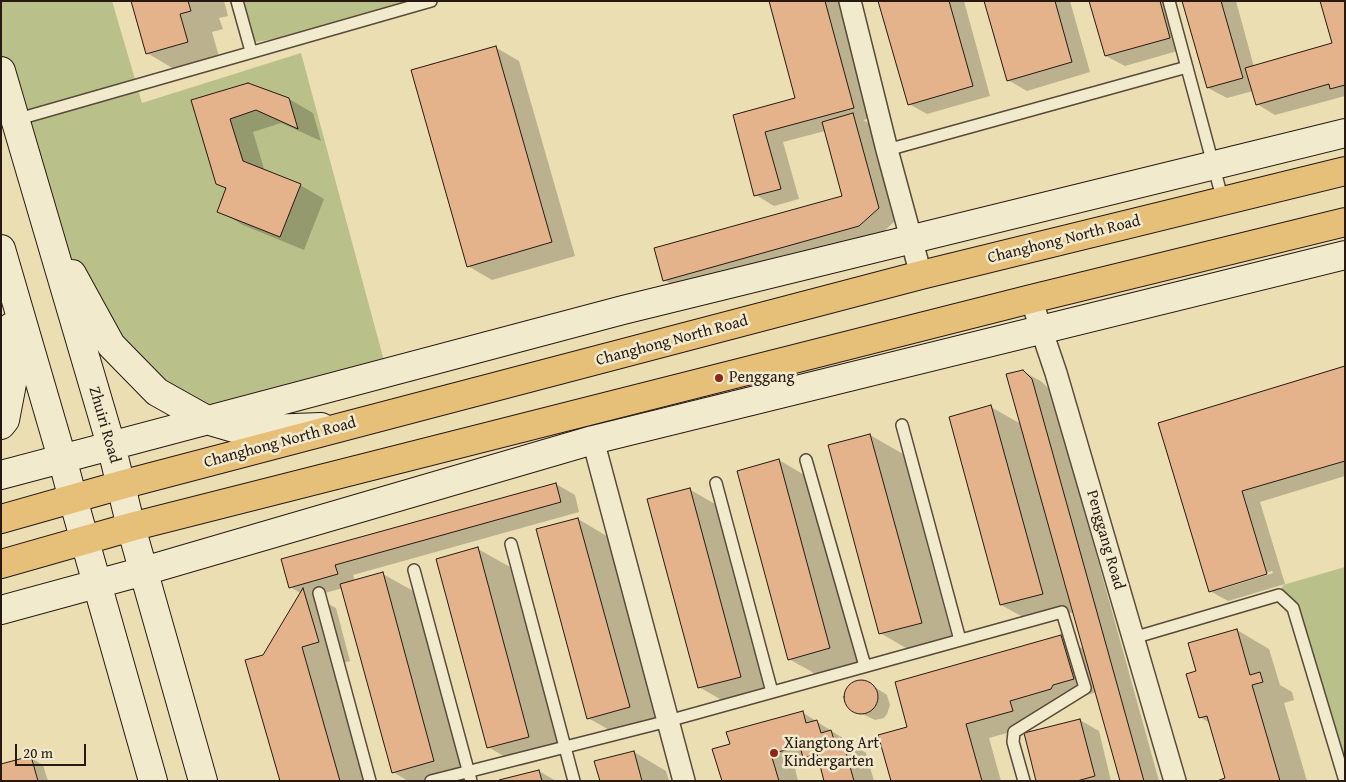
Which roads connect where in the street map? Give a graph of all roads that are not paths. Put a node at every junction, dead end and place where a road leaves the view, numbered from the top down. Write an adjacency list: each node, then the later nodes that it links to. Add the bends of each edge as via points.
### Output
1 (237, 1): 5 (lane)
2 (431, 1): 5 (lane)
3 (850, 1): 10 (street)
4 (1169, 1): 6 (lane)
5 (251, 51): 8 (lane)
6 (1186, 67): 10 (lane); 11 (lane)
7 (1, 71): 8 (street, Zhuiri Road)
8 (16, 120): 15 (street, Zhuiri Road)
9 (1345, 133): 11 (street)
10 (887, 150): 16 (street)
11 (1214, 165): 13 (lane); 16 (street)
12 (1345, 171): 13 (highway, Changhong North Road)
13 (1223, 201): 19 (highway, Changhong North Road)
14 (1345, 222): 20 (highway)
15 (47, 229): 22 (street, via 111,345 157,392); 27 (street, Zhuiri Road)
16 (911, 238): 19 (street); 22 (street, via 606,314)
17 (2, 251): 23 (street, via 16,363 5,420); 28 (street)
18 (1345, 255): 21 (street)
19 (921, 275): 24 (highway, Changhong North Road)
20 (1031, 299): 21 (street, Penggang Road); 35 (highway)
21 (1042, 331): 26 (street); 44 (street, Penggang Road)
22 (207, 420): 24 (street, via 241,430); 27 (street)
23 (1, 425)
24 (348, 426): 32 (highway, Changhong North Road)
25 (902, 426): 45 (lane)
26 (593, 440): 40 (street); 48 (street)
27 (110, 445): 28 (street); 32 (street, Zhuiri Road)
28 (62, 458): 30 (street); 33 (street)
29 (806, 460): 46 (lane)
30 (1, 475)
31 (716, 483): 47 (lane)
32 (121, 485): 33 (highway, Changhong North Road); 35 (street, Zhuiri Road)
33 (73, 499): 34 (highway, Changhong North Road); 36 (street)
34 (1, 519)
35 (131, 527): 36 (highway); 40 (street, Zhuiri Road)
36 (85, 539): 38 (highway); 41 (street)
37 (511, 544): 49 (lane)
38 (1, 564)
39 (414, 570): 50 (lane)
40 (144, 571): 41 (street); 52 (street, Zhuiri Road)
41 (98, 584): 43 (street); 51 (street)
42 (319, 593): 53 (lane)
43 (1, 610)
44 (1133, 638): 58 (street, Penggang Road); 59 (lane, via 1279,595 1293,608)
45 (960, 640): 46 (lane); 57 (lane, via 1062,612 1085,688 1014,732 1013,742)
46 (865, 666): 47 (lane)
47 (772, 692): 48 (lane)
48 (668, 721): 49 (lane); 56 (street)
49 (565, 747): 50 (lane); 55 (lane)
50 (470, 776): 54 (lane)
51 (153, 781)
52 (203, 781)
53 (370, 781)
54 (431, 781)
55 (574, 781)
56 (684, 781)
57 (1024, 781)
58 (1175, 781)
59 (1345, 781)

